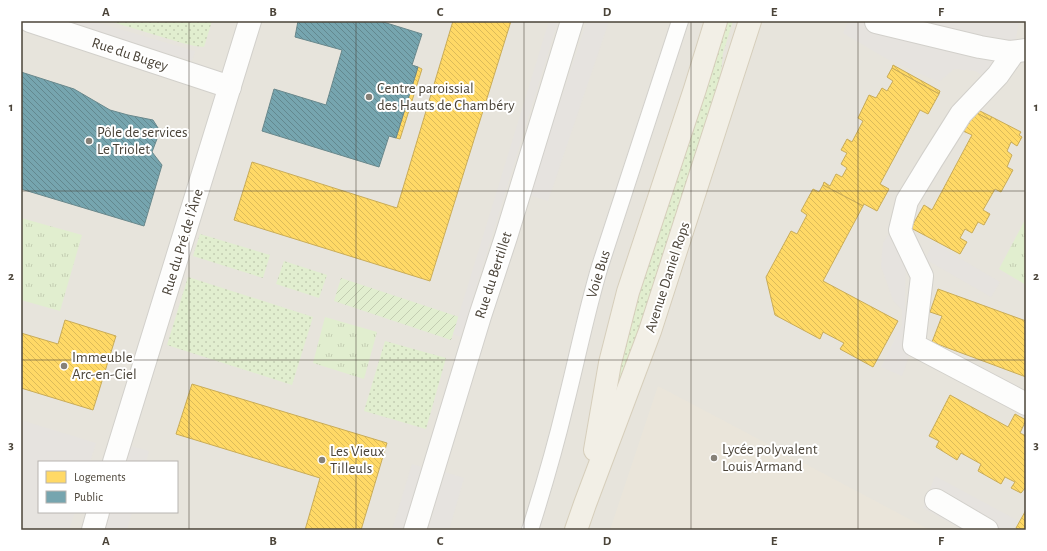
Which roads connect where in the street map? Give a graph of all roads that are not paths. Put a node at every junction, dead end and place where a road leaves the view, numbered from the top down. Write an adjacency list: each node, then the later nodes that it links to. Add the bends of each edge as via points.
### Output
1 (30, 21): 9 (street, Rue du Bugey)
2 (250, 21): 9 (street, Rue du Pré de l'Âne)
3 (572, 21): 16 (street, Rue du Bertillet)
4 (680, 21): 17 (lane, Voie Bus, via 600,266 563,414)
5 (716, 21): 13 (main road, via 628,292 610,363)
6 (750, 21): 13 (main road, Avenue Daniel Rops, via 650,331)
7 (876, 22): 8 (street, via 980,47)
8 (1020, 51): 10 (street, via 962,114 907,201 900,230 922,276 914,345)
9 (230, 87): 11 (street, Rue du Pré de l'Âne)
10 (1026, 404)
11 (114, 461)
12 (936, 500): 19 (street)
13 (585, 504): 18 (main road, Avenue Daniel Rops)
14 (98, 513): 15 (street)
15 (93, 530)
16 (415, 530)
17 (530, 530)
18 (576, 530)
19 (987, 530)

